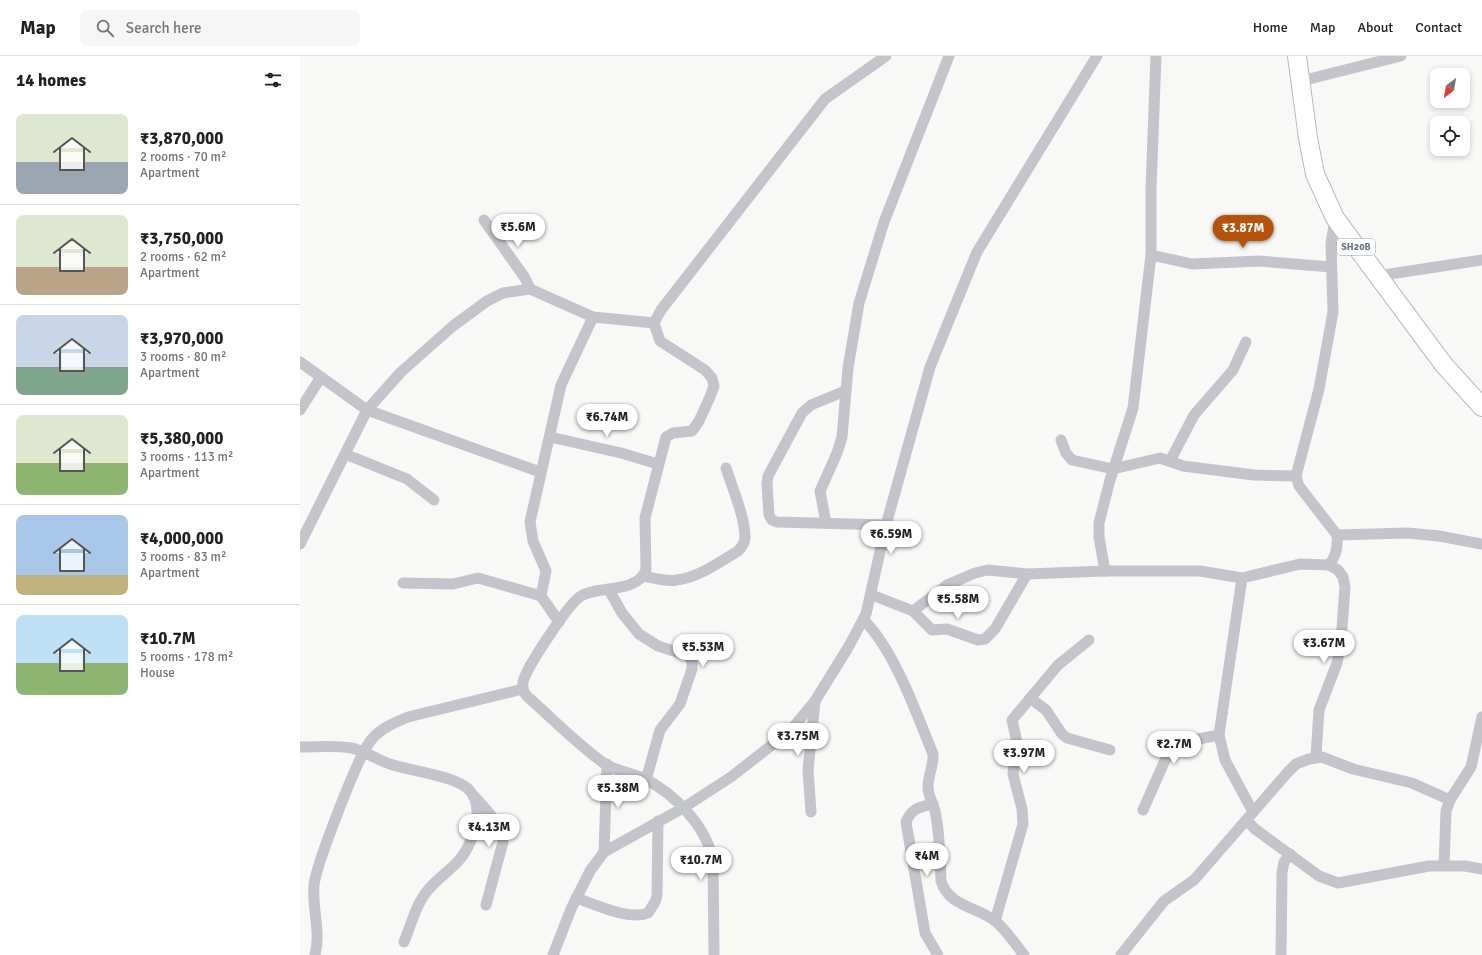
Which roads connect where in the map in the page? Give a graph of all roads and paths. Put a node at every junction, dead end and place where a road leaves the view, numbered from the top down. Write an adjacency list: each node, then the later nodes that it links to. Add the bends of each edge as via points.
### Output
1 (886, 56): 16 (street, via 825,100 666,304)
2 (949, 56): 20 (street, via 884,222 859,303)
3 (1096, 56): 35 (street, via 977,252 930,367)
4 (1156, 56): 10 (street)
5 (1297, 56): 7 (main road, SH20B)
6 (1401, 56): 7 (street)
7 (1301, 82): 8 (main road, SH20B, via 1315,174)
8 (1335, 218): 12 (street); 13 (main road, SH20B)
9 (484, 220): 14 (street)
10 (1151, 255): 12 (street, via 1192,264 1259,261); 30 (street, via 1133,408)
11 (1482, 260): 13 (street)
12 (1331, 267): 32 (street, via 1333,312 1319,389)
13 (1377, 276): 21 (main road, SH20B, via 1444,366)
14 (530, 289): 15 (street); 23 (street, via 503,293 486,301 401,372)
15 (593, 317): 16 (street); 24 (street, via 561,385)
16 (654, 323): 28 (street, via 660,341 705,370 712,378 714,386 692,431 673,433 666,437)
17 (1246, 342): 27 (street, via 1233,370 1194,415)
18 (300, 362): 19 (street)
19 (321, 377): 22 (street); 23 (street)
20 (845, 391): 34 (street, via 842,437 820,491); 34 (street, via 811,405 802,412 770,470 767,484 768,510 772,520)
21 (1482, 407)
22 (300, 410)
23 (367, 410): 26 (street); 31 (street)
24 (550, 437): 28 (street); 31 (street)
25 (1061, 440): 30 (street, via 1072,460)
26 (345, 454): 33 (street, via 407,479); 37 (street)
27 (1170, 462): 30 (street, via 1155,458); 32 (street, via 1254,475)
28 (658, 464): 42 (street, via 645,518)
29 (726, 468): 42 (street, via 745,536 742,546 706,570 685,578 676,580)
30 (1113, 469): 40 (street, via 1098,530)
31 (540, 472): 47 (street, via 530,522 533,541 546,571)
32 (1296, 476): 36 (street, via 1299,486)
33 (434, 500)
34 (826, 523): 35 (street)
35 (886, 525): 46 (street, via 872,584)
36 (1337, 535): 38 (street, via 1408,533); 39 (street, via 1334,557)
37 (300, 544)
38 (1482, 544)
39 (1329, 565): 43 (street, via 1292,565); 60 (street, via 1338,570 1345,587 1341,642 1337,663 1319,710)
40 (1106, 571): 41 (street); 43 (street, via 1200,571)
41 (1027, 574): 48 (street, via 1002,570 976,573 947,585); 48 (street, via 995,630 985,639 978,640 947,629 932,630)
42 (644, 576): 45 (street, via 633,583)
43 (1242, 578): 56 (street)
44 (403, 583): 47 (street, via 453,584 478,578)
45 (609, 590): 50 (street, via 580,596); 62 (street, via 622,613 639,634 658,646 688,656 692,662 680,704 660,730)
46 (872, 595): 48 (street); 49 (street)
47 (541, 596): 50 (street)
48 (913, 611)
49 (864, 620): 54 (street); 65 (street, via 878,636 887,652 915,708 933,754 934,761 928,785)
50 (559, 622): 52 (street, via 524,678)
51 (1090, 640): 53 (street, via 1058,665)
52 (523, 689): 59 (street, via 408,717 375,735); 61 (street, via 529,698)
53 (1030, 698): 58 (street, via 1046,710 1067,738); 77 (street, via 1012,720 1017,752 1012,774 1022,809 1023,824)
54 (815, 701): 66 (street, via 791,730 754,761); 68 (street, via 808,770)
55 (1481, 724): 64 (street, via 1471,767)
56 (1219, 736): 67 (street, via 1175,744 1170,749); 69 (street, via 1228,766)
57 (300, 747): 59 (street, via 334,746)
58 (1110, 750)
59 (364, 751): 63 (street, via 392,765 451,780); 79 (street, via 316,874 313,894 318,936)
60 (1316, 756): 64 (street, via 1353,769 1412,782); 69 (street, via 1296,764)
61 (607, 764): 62 (street); 71 (street)
62 (646, 780): 66 (street)
63 (472, 793): 76 (street, via 493,818 502,834 503,842); 78 (street, via 477,813 471,840 458,862 423,896)
64 (1450, 800): 73 (street, via 1445,817)
65 (933, 804): 77 (street, via 938,827 941,881 944,889 955,901); 82 (street, via 916,808 906,822 924,933)
66 (683, 808): 70 (street); 81 (street, via 704,835 713,861)
67 (1143, 810)
68 (811, 812)
69 (1249, 816): 72 (street, via 1255,829); 84 (street, via 1194,880 1164,901)
70 (658, 821): 71 (street); 75 (street, via 657,896 648,913 619,913)
71 (604, 852): 75 (street, via 590,871)
72 (1290, 854): 73 (street, via 1319,876 1338,883); 85 (street, via 1284,862 1282,872)
73 (1444, 865): 74 (street)
74 (1482, 868)
75 (576, 898): 80 (street)
76 (486, 905)
77 (995, 921): 83 (street)
78 (404, 942)
79 (315, 955)
80 (553, 955)
81 (714, 955)
82 (938, 955)
83 (1024, 955)
84 (1121, 955)
85 (1280, 955)

